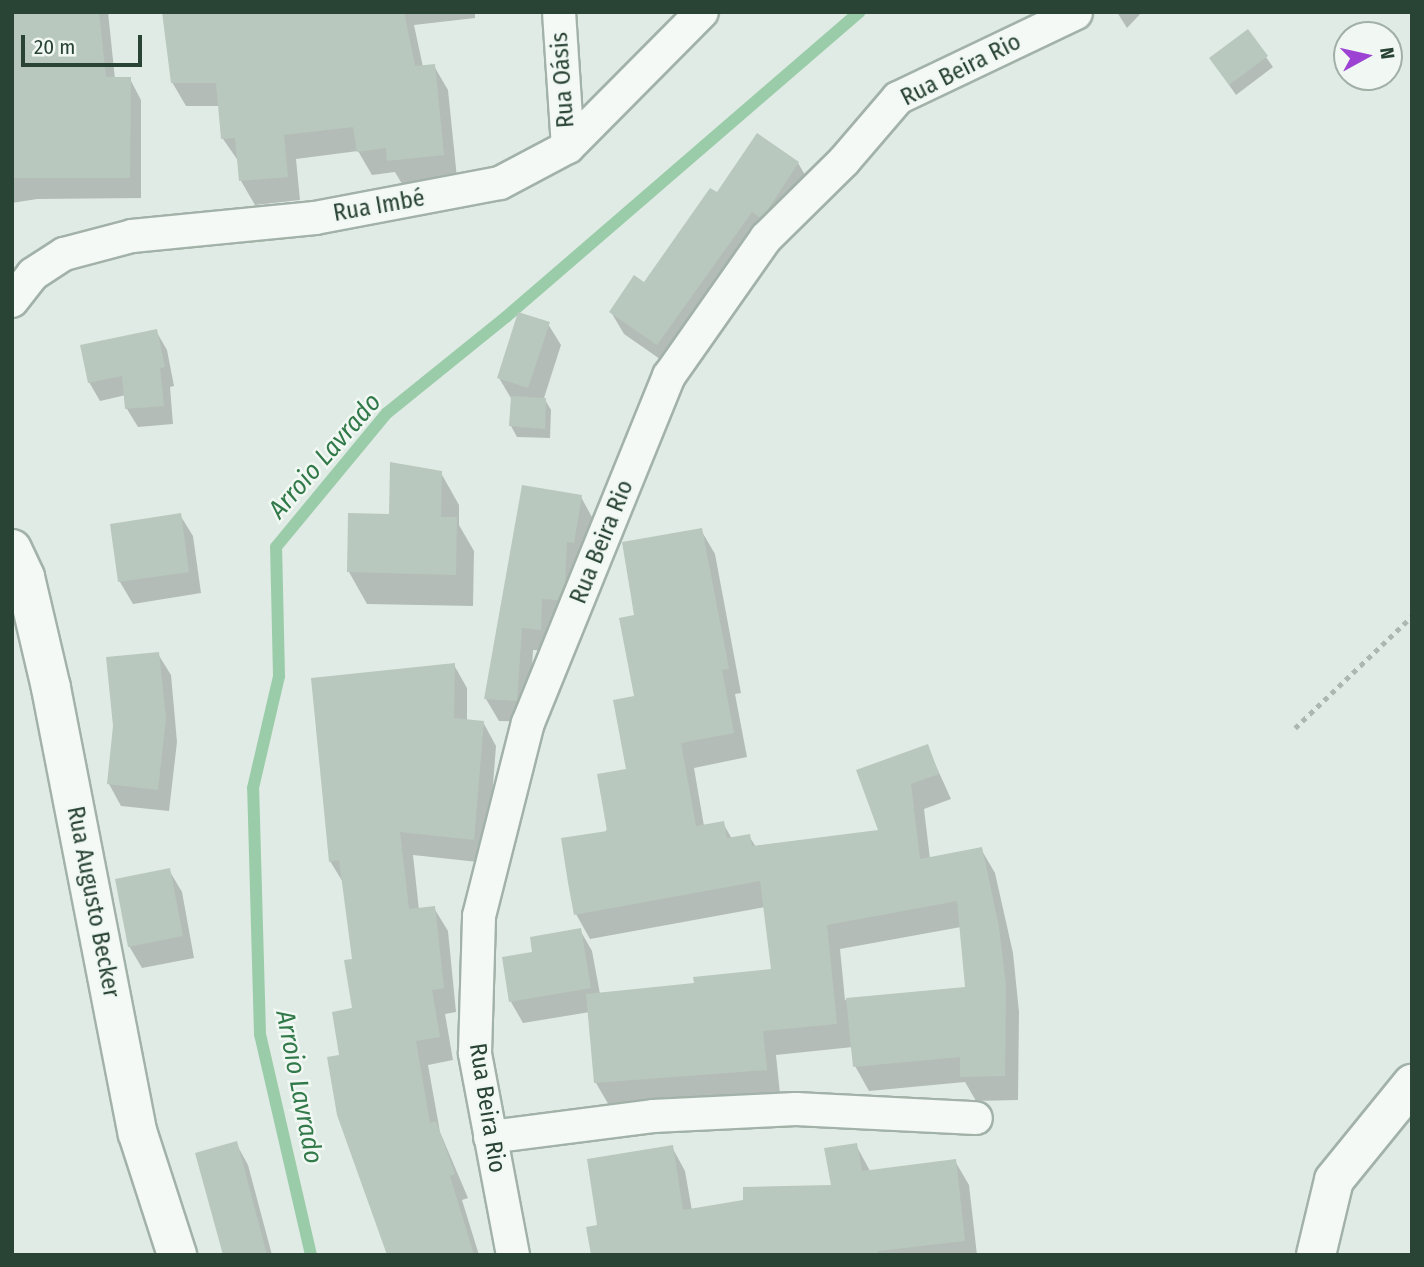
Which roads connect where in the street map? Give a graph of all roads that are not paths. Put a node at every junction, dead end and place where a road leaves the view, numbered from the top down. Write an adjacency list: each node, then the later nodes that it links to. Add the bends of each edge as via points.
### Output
1 (559, 12): 4 (street, Rua Oásis)
2 (702, 12): 4 (street, Rua Imbé)
3 (1076, 13): 9 (street, Rua Beira Rio, via 898,97 844,161 766,238 668,376 528,723 479,916 475,1053)
4 (568, 148): 5 (street, Rua Imbé, via 500,183 314,218 132,236 64,254 33,274)
5 (12, 301)
6 (12, 549): 10 (street, Rua Augusto Becker, via 25,577 51,688 138,1134)
7 (1412, 1084): 12 (street, via 1334,1180)
8 (976, 1118): 9 (street, via 796,1109 653,1116)
9 (490, 1137): 11 (street, Rua Beira Rio)
10 (177, 1255)
11 (513, 1255)
12 (1315, 1255)

